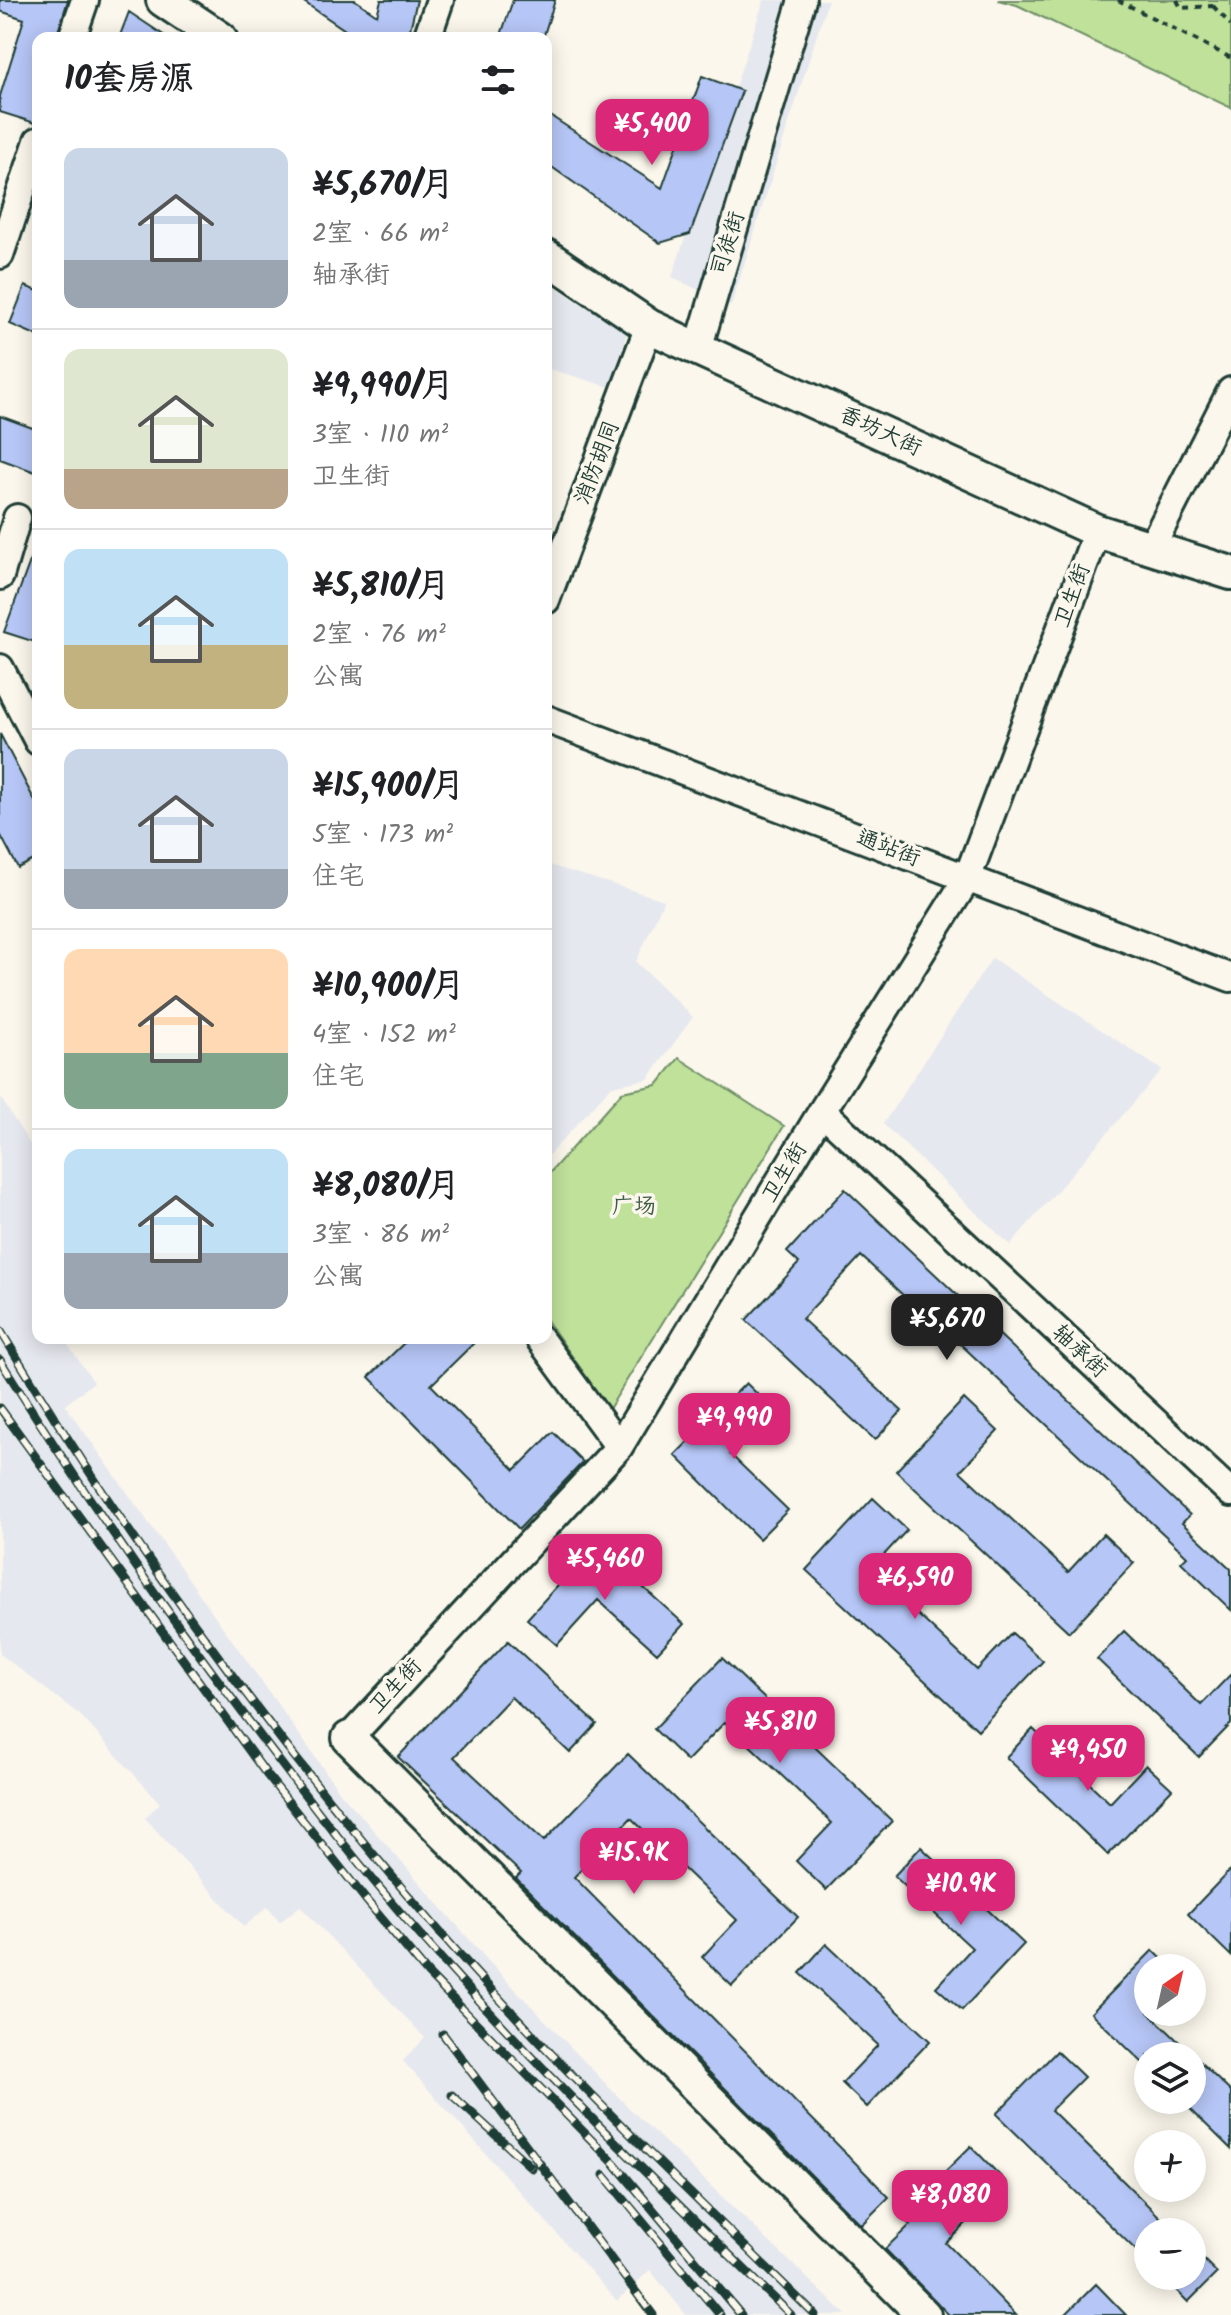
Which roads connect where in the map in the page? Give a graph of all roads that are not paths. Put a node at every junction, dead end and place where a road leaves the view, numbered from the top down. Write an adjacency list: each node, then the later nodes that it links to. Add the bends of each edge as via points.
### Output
1 (85, 0): 5 (street)
2 (163, 0): 6 (main road)
3 (440, 0): 7 (street)
4 (802, 0): 12 (street, 司徒街)
5 (74, 32)
6 (211, 32)
7 (429, 32)
8 (32, 159): 9 (street)
9 (0, 255)
10 (552, 260): 11 (main road, 香坊大街)
11 (649, 326): 12 (main road, 香坊大街); 19 (street, 消防胡同)
12 (698, 349): 15 (main road, 香坊大街)
13 (1231, 391): 16 (street)
14 (18, 519): 18 (street)
15 (1097, 531): 16 (main road, 香坊大街); 23 (street, 卫生街)
16 (1151, 548): 17 (main road, 香坊大街)
17 (1231, 573)
18 (0, 576)
19 (552, 584)
20 (0, 668): 22 (street)
21 (552, 721): 23 (street, 通站街)
22 (32, 729)
23 (967, 879): 24 (street, 通站街); 25 (street, 卫生街)
24 (1231, 978)
25 (822, 1111): 27 (street, 卫生街); 28 (street, 轴承街)
26 (543, 1344): 27 (street)
27 (619, 1447): 29 (street, 卫生街)
28 (1231, 1493)
29 (349, 1738): 30 (main road)
30 (924, 2315)

